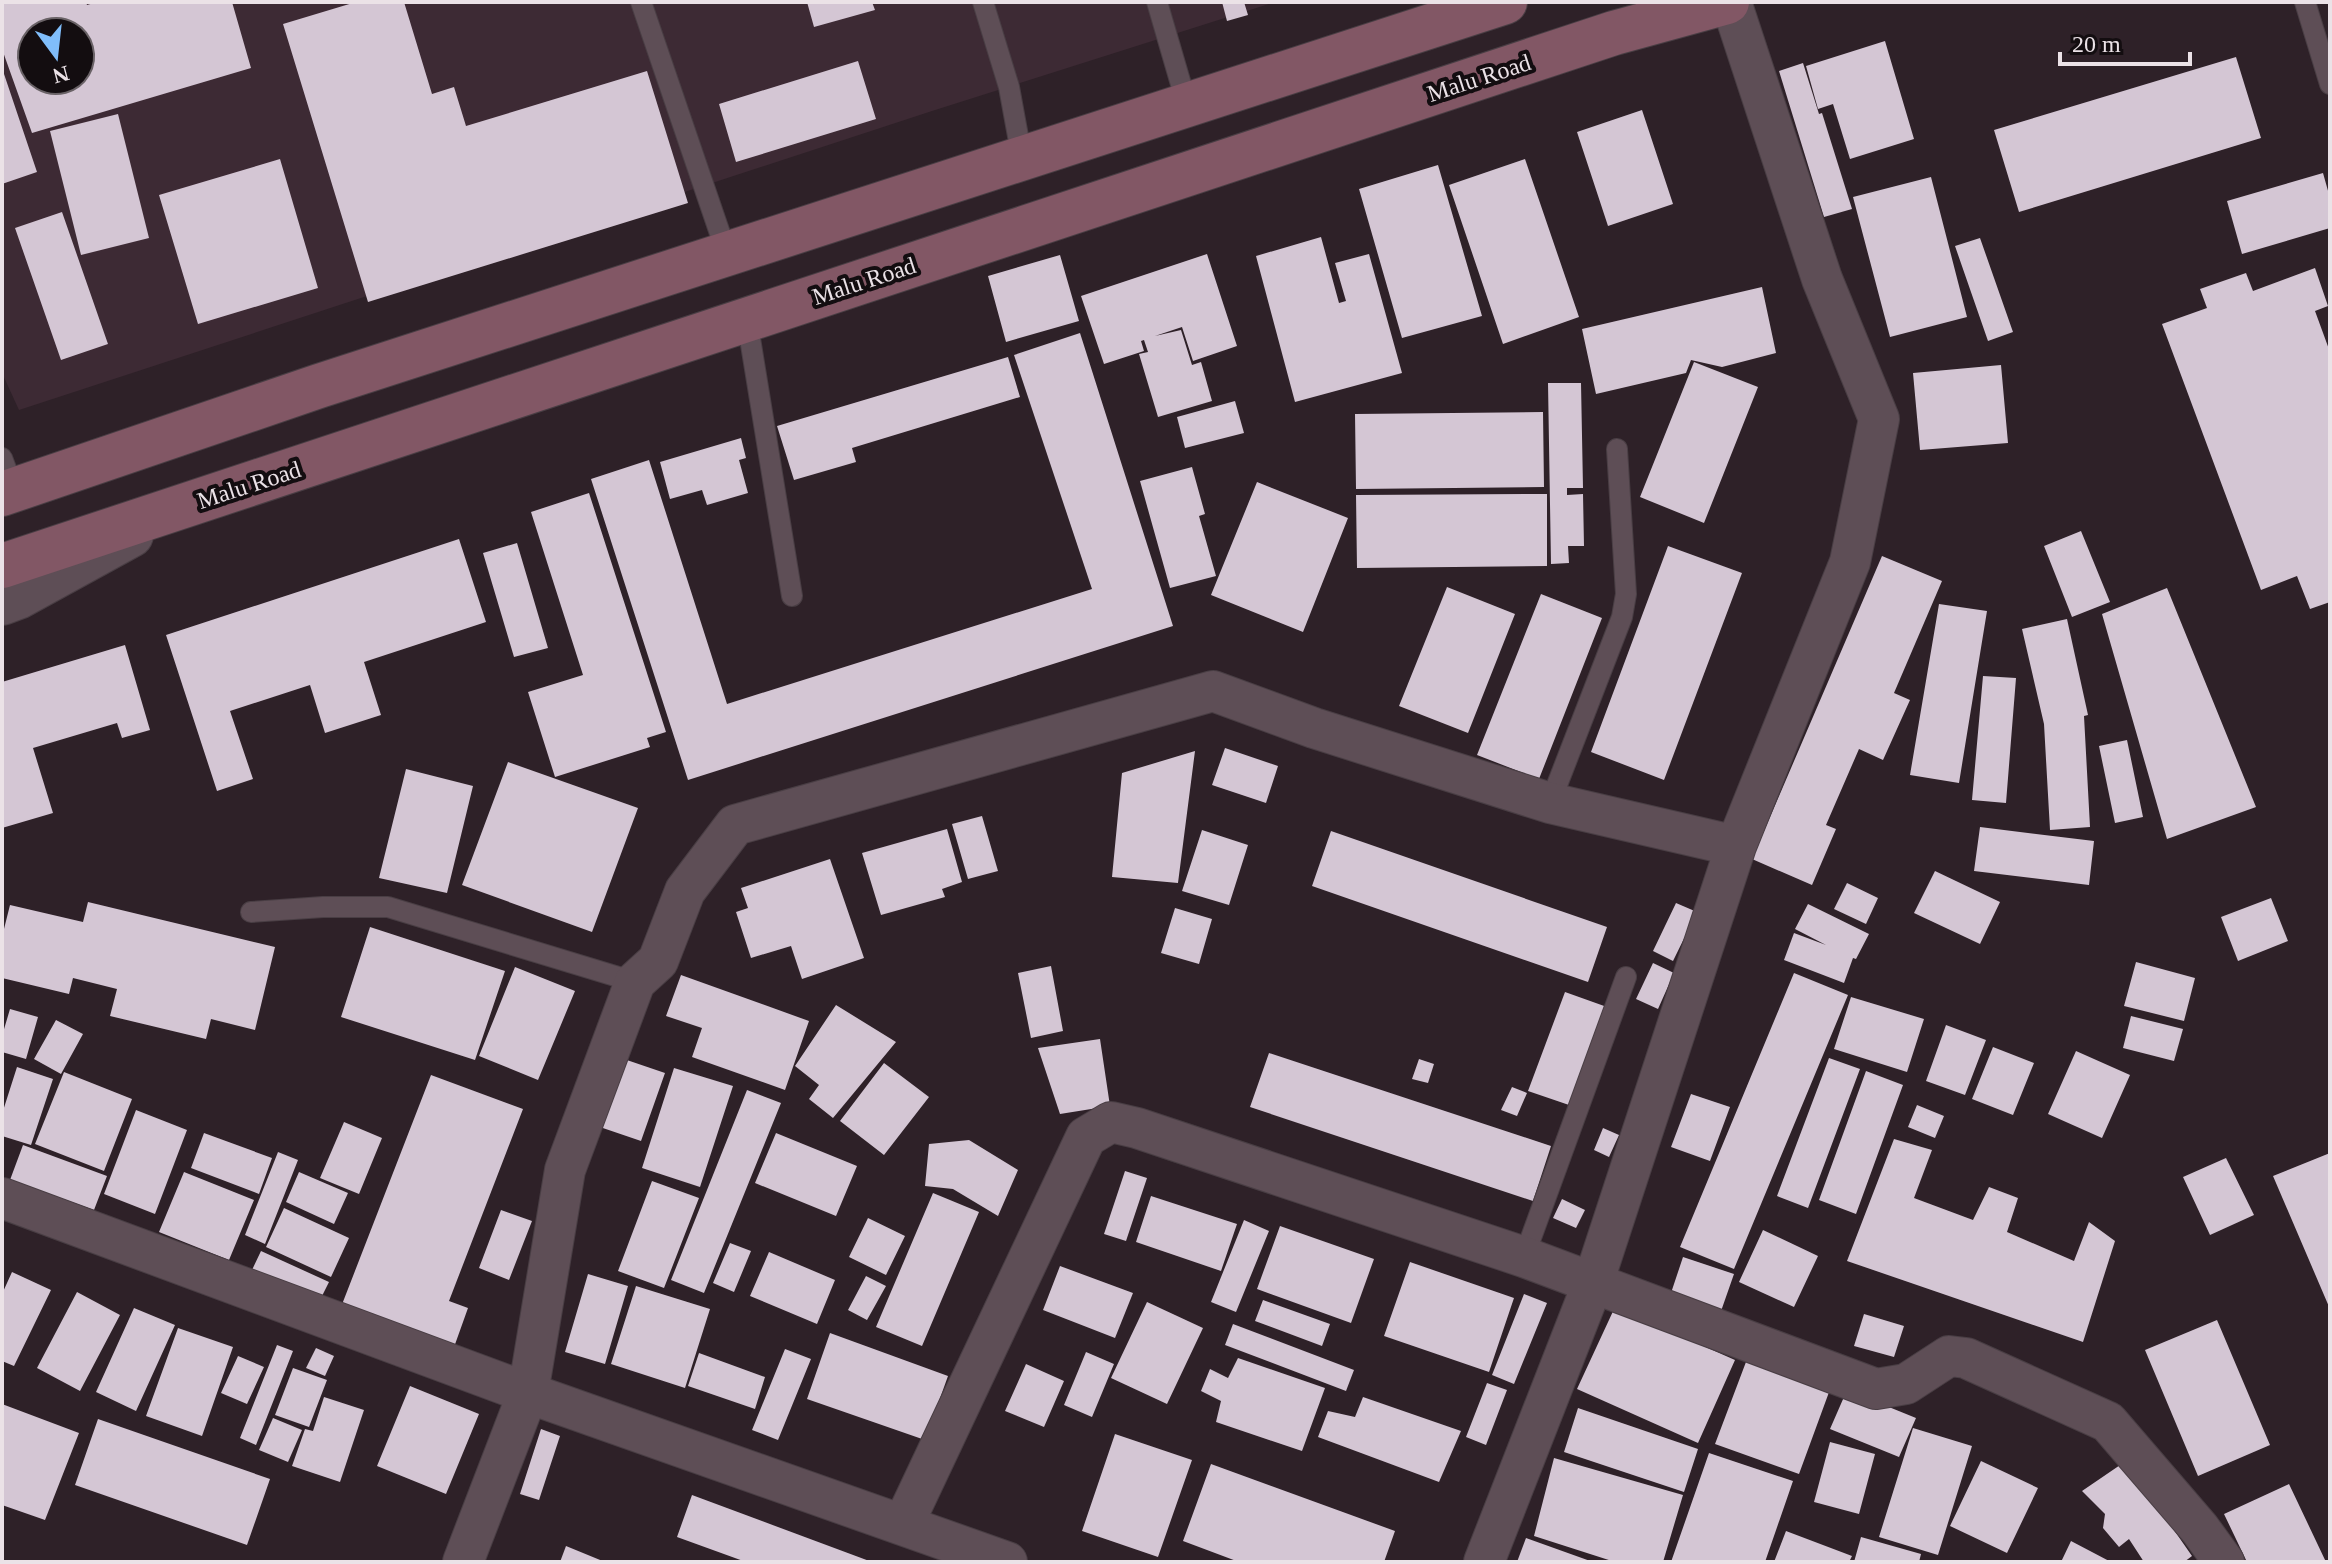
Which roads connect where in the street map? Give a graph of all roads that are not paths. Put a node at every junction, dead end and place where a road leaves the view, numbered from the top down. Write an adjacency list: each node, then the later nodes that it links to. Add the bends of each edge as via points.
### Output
1 (641, 2): 11 (lane)
2 (983, 2): 10 (lane, via 1009,87)
3 (1157, 2): 9 (lane)
4 (1505, 2): 7 (main road)
5 (1729, 2): 12 (main road, Malu Road, via 1614,33); 20 (street, via 1822,279 1879,419 1850,562)
6 (2305, 2): 8 (lane)
7 (1440, 12): 9 (main road)
8 (2330, 84)
9 (1187, 105): 10 (main road)
10 (1022, 158): 11 (main road)
11 (727, 254): 14 (main road)
12 (747, 320): 15 (main road, Malu Road); 17 (lane)
13 (1617, 449): 19 (lane, via 1626,594 1622,617)
14 (6, 481)
15 (182, 507): 16 (main road, Malu Road); 18 (street)
16 (2, 566)
17 (792, 596)
18 (2, 603)
19 (1550, 803): 20 (street); 23 (street, via 1213,691 735,825 685,891 658,961)
20 (1736, 846): 26 (street)
21 (251, 912): 23 (lane, via 388,907)
22 (1626, 977): 25 (lane)
23 (635, 982): 27 (street, via 565,1170)
24 (2, 1198): 27 (street)
25 (1524, 1257): 26 (street); 28 (street, via 1111,1122 1086,1137)
26 (1593, 1283): 31 (street); 32 (street, via 1876,1389 1906,1384 1949,1356 1966,1358 2108,1422)
27 (528, 1393): 28 (street); 29 (street)
28 (903, 1525): 30 (street)
29 (463, 1562)
30 (1007, 1562)
31 (1484, 1562)
32 (2224, 1562)

